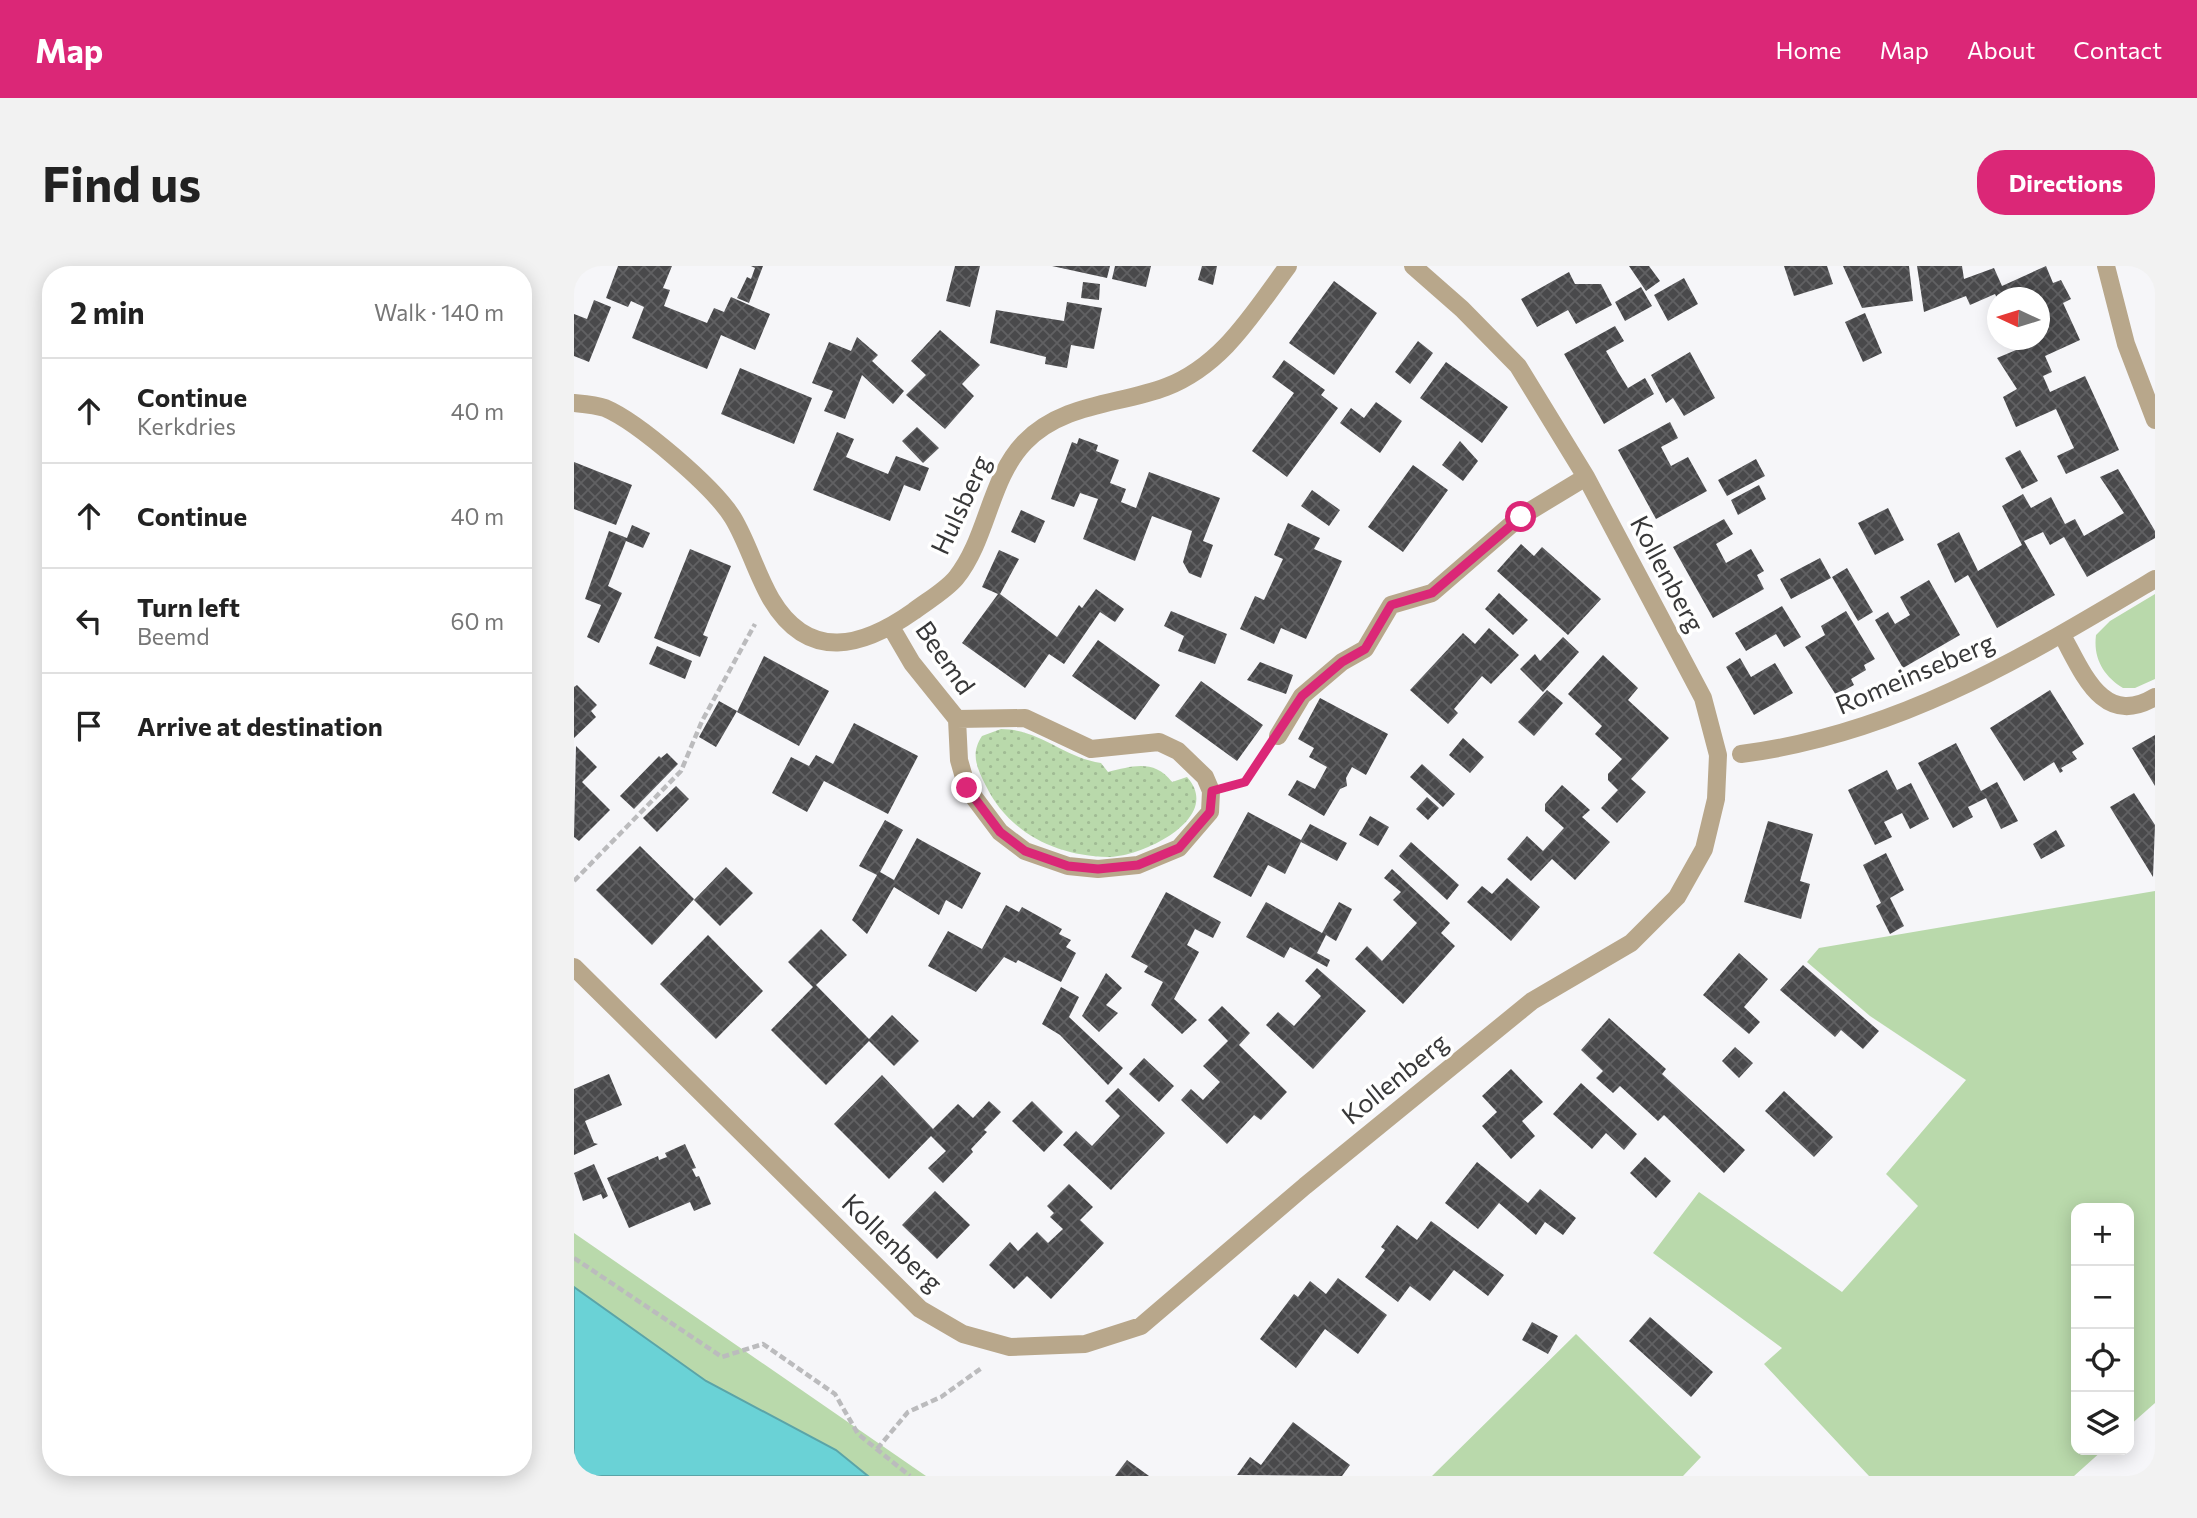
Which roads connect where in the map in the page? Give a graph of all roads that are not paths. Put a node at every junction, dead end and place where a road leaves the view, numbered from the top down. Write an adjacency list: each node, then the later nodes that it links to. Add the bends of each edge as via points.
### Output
1 (1287, 266): 8 (street, Hulsberg, via 1226,349 1196,372 1166,387 1062,416 1024,443 1010,461 956,578)
2 (1413, 266): 6 (street, Kollenberg, via 1518,366)
3 (2106, 266): 5 (street, via 2126,344)
4 (574, 403): 8 (street, Hulsberg, via 603,407 634,423 708,488 731,515 771,600 797,630 824,645 858,642)
5 (2155, 419)
6 (1586, 477): 12 (street, via 1521,517 1432,593 1391,605 1365,649 1302,696); 14 (street, Kollenberg, via 1703,698 1713,728 1718,755 1716,799 1704,849 1677,897 1631,943 1532,1001 1141,1326 1085,1344 1010,1347 963,1335 920,1309)
7 (2155, 579): 9 (street, Romeinseberg)
8 (891, 627): 11 (street, Beemd, via 912,663)
9 (2062, 635): 10 (street, via 2089,683 2104,699 2122,708); 13 (street, Romeinseberg, via 1968,686 1894,718 1836,737)
10 (2155, 697)
11 (957, 719): 11 (street, Beemd, via 959,760 967,788 1000,832 1025,851 1068,866 1138,865 1179,848 1210,812 1212,791 1205,777 1178,751 1159,742 1091,749 1025,719)
12 (1278, 736)
13 (1741, 754)
14 (574, 967)

